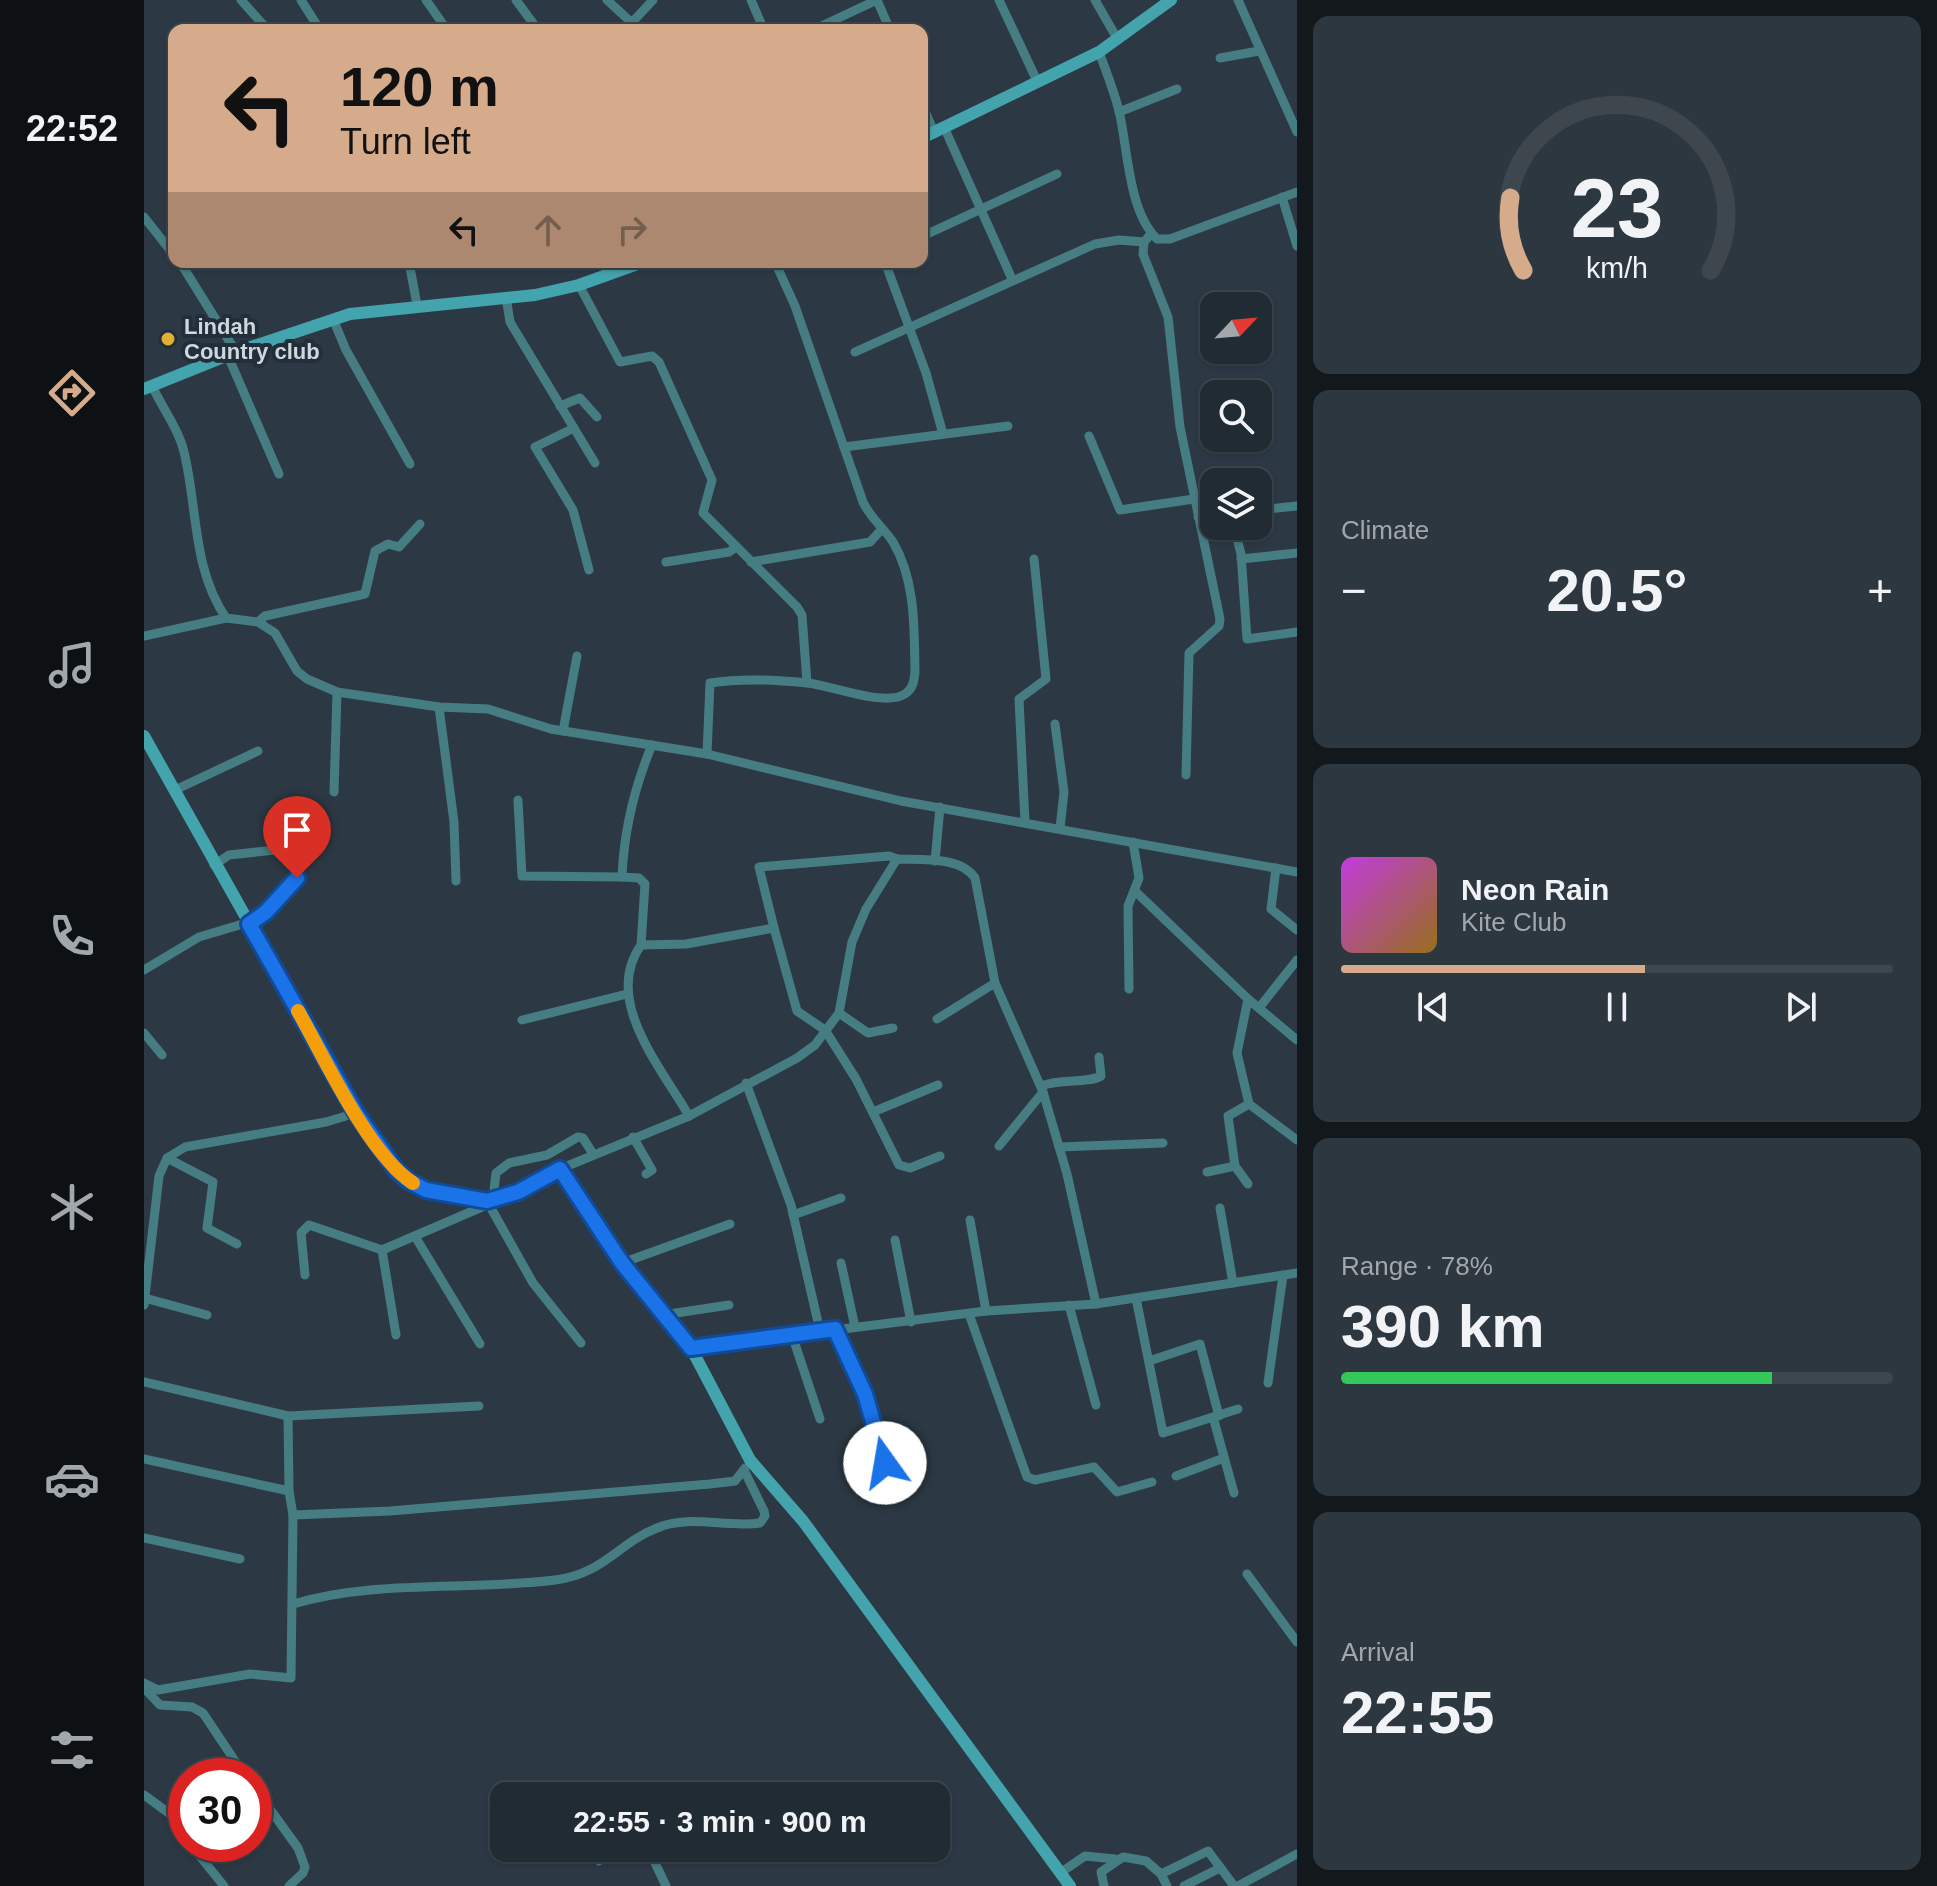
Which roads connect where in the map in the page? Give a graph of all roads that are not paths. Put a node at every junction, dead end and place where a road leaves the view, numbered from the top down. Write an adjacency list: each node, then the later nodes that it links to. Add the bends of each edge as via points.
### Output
1 (241, 0): 12 (street)
2 (301, 0): 13 (street)
3 (426, 0): 14 (street)
4 (516, 0): 15 (street)
5 (607, 0): 16 (street)
6 (653, 0): 17 (street)
7 (751, 0): 18 (street)
8 (999, 0): 25 (street)
9 (1095, 0): 21 (street)
10 (1171, 0): 21 (street)
11 (1238, 0): 22 (street)
12 (263, 24)
13 (316, 24)
14 (443, 24)
15 (534, 24)
16 (627, 24)
17 (632, 24)
18 (761, 24)
19 (826, 24): 20 (street, via 877,0)
20 (887, 24)
21 (1118, 40): 23 (street)
22 (1259, 51): 24 (street); 29 (street)
23 (1099, 52): 25 (street); 27 (street)
24 (1220, 58)
25 (1038, 83): 28 (street)
26 (1177, 89): 27 (street)
27 (1119, 112): 36 (street, via 1126,162)
28 (934, 132): 33 (street)
29 (1297, 132)
30 (1057, 174): 33 (street)
31 (1297, 192): 32 (street)
32 (1282, 197): 36 (street, via 1170,239); 37 (street)
33 (981, 209): 35 (street); 44 (street)
34 (144, 217): 38 (street)
35 (928, 234)
36 (1148, 238): 44 (street, via 1106,241); 63 (street, via 1143,254 1168,317)
37 (1297, 246)
38 (168, 247)
39 (183, 268): 51 (street)
40 (410, 268): 47 (street)
41 (625, 268): 45 (street)
42 (778, 268): 59 (street)
43 (887, 268): 49 (street)
44 (1012, 279): 49 (street)
45 (579, 285): 46 (street); 70 (street, via 620,362 652,356 659,362 712,480 703,513)
46 (506, 297): 47 (street); 53 (street, via 510,322)
47 (417, 305): 48 (street)
48 (333, 319): 51 (street); 61 (street)
49 (910, 326): 50 (street); 57 (street)
50 (855, 352)
51 (232, 354): 52 (street); 62 (street)
52 (148, 388): 77 (street, via 184,448 199,552)
53 (560, 406): 54 (street, via 580,398); 56 (street)
54 (597, 417)
55 (1008, 426): 57 (street)
56 (574, 428): 60 (street); 76 (street, via 535,447 573,510)
57 (943, 434): 59 (street)
58 (1089, 436): 63 (street, via 1120,510)
59 (844, 447): 68 (street, via 863,502)
60 (595, 463)
61 (410, 464)
62 (279, 474)
63 (1194, 499): 66 (street)
64 (1297, 506): 65 (street)
65 (1272, 509)
66 (1198, 517): 91 (street, via 1220,619 1189,653)
67 (420, 524): 78 (street, via 399,547 388,544 375,551 365,594 265,616)
68 (881, 530): 75 (street, via 870,542); 82 (street, via 895,546 908,580 912,689 890,698)
69 (1237, 540): 73 (street)
70 (736, 547): 74 (street); 75 (street)
71 (1297, 553): 73 (street)
72 (1034, 559): 96 (street, via 1046,679 1019,699)
73 (1241, 559): 79 (street, via 1247,639)
74 (666, 562)
75 (751, 562): 82 (street, via 802,615)
76 (589, 570)
77 (226, 618): 78 (street); 80 (street)
78 (258, 622): 83 (street, via 275,633 297,671)
79 (1297, 632)
80 (144, 636)
81 (577, 656): 86 (street)
82 (807, 683): 90 (street, via 710,683)
83 (337, 692): 84 (street); 93 (street)
84 (439, 707): 86 (street, via 511,714); 107 (street)
85 (1055, 724): 97 (street, via 1064,792)
86 (563, 731): 88 (street)
87 (144, 736): 92 (street)
88 (652, 745): 90 (street); 105 (street, via 635,786)
89 (258, 751): 92 (street)
90 (707, 754): 95 (street)
91 (1186, 775)
92 (175, 790): 102 (street)
93 (334, 792)
94 (518, 800): 105 (street, via 522,876)
95 (940, 807): 96 (street); 101 (street)
96 (1025, 822): 97 (street)
97 (1060, 828): 98 (street)
98 (1133, 842): 103 (street); 108 (street, via 1139,864)
99 (285, 849): 102 (street, via 229,855)
100 (897, 859): 101 (street); 110 (street, via 759,867); 120 (street, via 852,942)
101 (935, 861): 115 (street, via 957,864 975,878)
102 (214, 865): 109 (street)
103 (1276, 868): 104 (street); 111 (street, via 1271,909)
104 (1297, 872)
105 (622, 877): 112 (street, via 645,884)
106 (297, 878): 109 (street)
107 (456, 881)
108 (1136, 892): 116 (street, via 1128,906); 118 (street)
109 (249, 924): 114 (street, via 199,937); 134 (street)
110 (774, 928): 112 (street, via 686,944); 124 (street, via 797,1011)
111 (1297, 930)
112 (641, 945): 117 (street, via 627,971)
113 (1297, 960): 119 (street)
114 (144, 970)
115 (995, 983): 121 (street); 131 (street)
116 (1129, 989)
117 (627, 994): 122 (street); 135 (street, via 653,1057)
118 (1248, 999): 119 (street); 132 (street, via 1237,1053)
119 (1259, 1008): 126 (street)
120 (839, 1013): 123 (street, via 863,1032); 124 (street)
121 (937, 1019)
122 (522, 1020)
123 (893, 1028)
124 (825, 1030): 129 (street, via 808,1051); 133 (street)
125 (144, 1033): 127 (street)
126 (1297, 1040)
127 (162, 1055)
128 (1099, 1057): 131 (street, via 1101,1076 1094,1080 1061,1079)
129 (746, 1083): 135 (street); 152 (street)
130 (938, 1085): 133 (street)
131 (1042, 1089): 139 (street); 140 (street)
132 (1249, 1104): 137 (street); 144 (street, via 1228,1116)
133 (873, 1112): 142 (street, via 899,1165 910,1168)
134 (356, 1113): 143 (street, via 185,1147); 150 (street, via 409,1181 426,1190)
135 (689, 1116): 136 (street)
136 (633, 1137): 141 (street); 147 (street, via 652,1170)
137 (1297, 1140)
138 (1163, 1143): 140 (street)
139 (999, 1146)
140 (1059, 1147): 169 (street)
141 (593, 1154): 145 (street); 150 (street, via 578,1137 547,1155 509,1163 496,1173)
142 (940, 1156)
143 (167, 1158): 154 (street, via 159,1176); 159 (street, via 213,1182 207,1228)
144 (1235, 1166): 146 (street); 148 (street)
145 (560, 1169): 150 (street); 161 (street)
146 (1207, 1172)
147 (646, 1174)
148 (1248, 1184)
149 (841, 1198): 152 (street)
150 (490, 1201): 157 (street); 183 (street, via 533,1283)
151 (1220, 1208): 166 (street)
152 (793, 1215): 180 (street)
153 (970, 1220): 173 (street)
154 (155, 1221): 156 (street); 167 (street)
155 (730, 1224): 161 (street)
156 (144, 1231)
157 (416, 1238): 160 (street); 184 (street)
158 (895, 1240): 177 (street)
159 (237, 1244)
160 (382, 1250): 164 (street, via 309,1225 301,1233); 181 (street)
161 (622, 1263): 176 (street)
162 (841, 1263): 178 (street)
163 (1297, 1273): 165 (street)
164 (305, 1275)
165 (1283, 1275): 166 (street); 188 (street)
166 (1233, 1283): 168 (street)
167 (145, 1298): 170 (street); 175 (street)
168 (1136, 1298): 169 (street); 186 (street)
169 (1096, 1304): 172 (street)
170 (144, 1305)
171 (729, 1305): 176 (street)
172 (1069, 1305): 173 (street); 189 (street)
173 (986, 1311): 174 (street)
174 (969, 1314): 177 (street); 200 (street, via 1027,1477 1035,1480 1094,1467 1117,1492)
175 (207, 1315)
176 (663, 1315): 185 (street)
177 (911, 1322): 178 (street)
178 (855, 1327): 179 (street)
179 (835, 1329): 180 (street); 197 (street, via 865,1394)
180 (820, 1331): 182 (street)
181 (396, 1335)
182 (792, 1335): 185 (street); 194 (street)
183 (581, 1343)
184 (480, 1344)
185 (691, 1348): 198 (street)
186 (1149, 1361): 193 (street, via 1200,1344); 193 (street, via 1163,1433)
187 (144, 1382): 192 (street)
188 (1268, 1383)
189 (1096, 1405)
190 (479, 1406): 192 (street)
191 (1238, 1409): 193 (street)
192 (288, 1416): 201 (street)
193 (1216, 1416): 195 (street)
194 (820, 1419)
195 (1224, 1458): 199 (street); 202 (street)
196 (144, 1459): 201 (street)
197 (885, 1463)
198 (747, 1465): 203 (street, via 735,1481 710,1484); 207 (street, via 764,1511 760,1523 686,1522 656,1528 601,1566 559,1580 344,1594); 220 (street, via 803,1521)
199 (1176, 1476)
200 (1152, 1482)
201 (289, 1491): 203 (street)
202 (1234, 1493)
203 (293, 1515): 207 (street)
204 (144, 1538): 205 (street)
205 (240, 1559)
206 (1247, 1574): 208 (street)
207 (293, 1604): 209 (street, via 291,1678 250,1674 158,1690)
208 (1297, 1642)
209 (144, 1686): 210 (street, via 160,1705 203,1713)
210 (233, 1758)
211 (144, 1795): 212 (street)
212 (168, 1813)
213 (272, 1813): 224 (street, via 303,1857 303,1873)
214 (1297, 1854): 229 (street)
215 (1085, 1856): 216 (street); 220 (street); 222 (street)
216 (1117, 1859): 221 (street, via 1146,1861); 222 (street)
217 (205, 1862): 223 (street)
218 (655, 1862): 225 (street)
219 (1218, 1869): 221 (street, via 1208,1851); 228 (street); 229 (street, via 1225,1869)
220 (1060, 1873): 226 (street)
221 (1161, 1874): 227 (street)
222 (1102, 1881)
223 (224, 1886)
224 (289, 1886)
225 (666, 1886)
226 (1070, 1886)
227 (1167, 1886)
228 (1184, 1886)
229 (1236, 1886)

